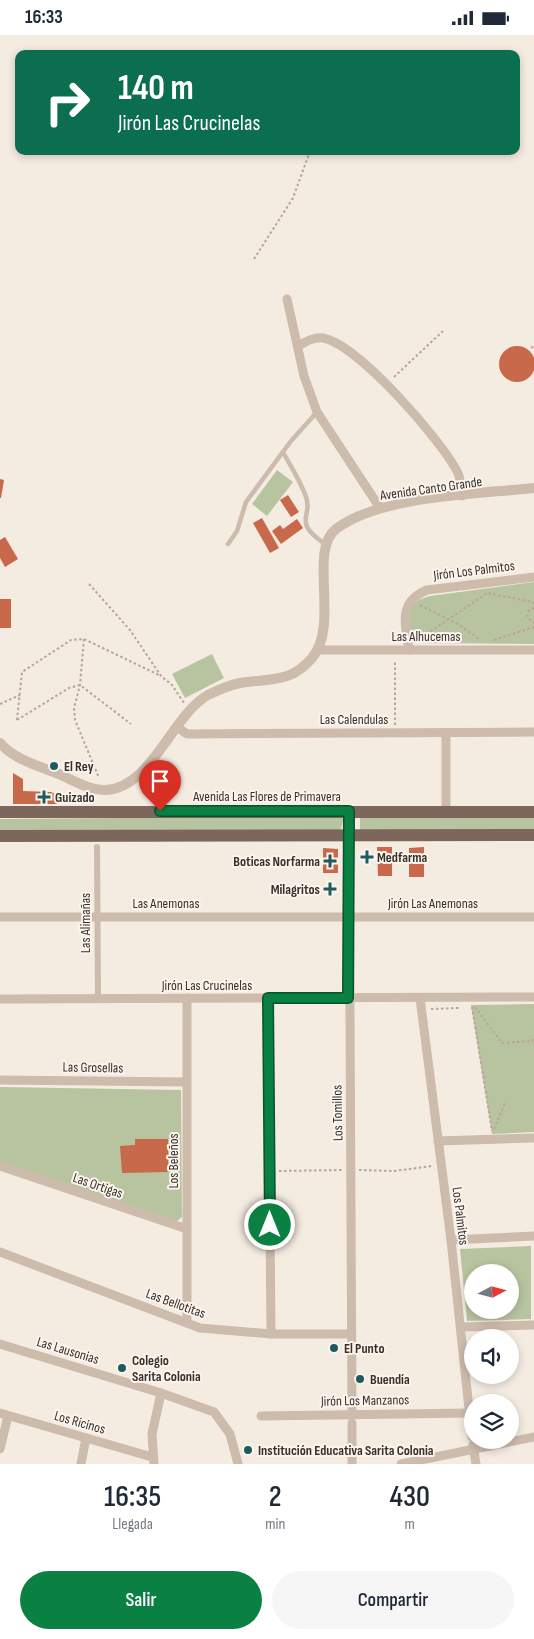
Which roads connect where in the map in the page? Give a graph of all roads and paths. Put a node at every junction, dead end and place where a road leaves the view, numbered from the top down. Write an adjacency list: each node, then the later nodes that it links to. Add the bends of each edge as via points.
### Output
1 (308, 155): 2 (path, via 292,198)
2 (254, 259)
3 (287, 299): 5 (street)
4 (443, 331): 8 (path)
5 (298, 346): 8 (street, via 317,339 337,343); 9 (street, via 304,377)
6 (534, 346): 7 (path)
7 (531, 348)
8 (387, 383): 12 (street, via 459,475)
9 (317, 412): 10 (lane); 13 (street)
10 (283, 451): 14 (lane, via 246,502 237,531); 15 (lane, via 306,494 305,522 312,535)
11 (534, 488): 12 (street, Avenida Canto Grande)
12 (462, 496): 13 (street, Avenida Canto Grande)
13 (380, 508): 15 (street, Avenida Canto Grande, via 346,522 334,530)
14 (228, 544)
15 (325, 544): 28 (street, via 325,615)
16 (534, 577): 27 (street, Jirón Los Palmitos, via 427,590 415,595 406,606 406,624)
17 (89, 584): 31 (path, via 130,630)
18 (534, 602): 21 (path, via 487,593)
19 (418, 604): 21 (path)
20 (534, 608): 22 (path, via 529,610 527,617)
21 (450, 620): 26 (path); 27 (path)
22 (534, 623): 23 (path)
23 (534, 627): 25 (path)
24 (84, 639): 31 (path); 32 (path); 33 (path, via 71,640 22,672)
25 (493, 640)
26 (485, 643)
27 (412, 646): 29 (street, Las Alhucemas); 30 (street, Las Alhucemas)
28 (318, 650): 29 (street, Las Alhucemas); 35 (street, via 305,665 284,679 238,683 208,695)
29 (395, 650): 39 (path)
30 (534, 650)
31 (161, 675): 35 (path)
32 (80, 685): 33 (path, via 69,688 17,720); 36 (path); 42 (path, via 74,708 75,720)
33 (20, 695): 34 (path)
34 (0, 705)
35 (190, 711): 37 (street)
36 (131, 724)
37 (177, 727): 39 (street, Las Calendulas, via 187,735); 42 (street, via 152,760 130,781)
38 (534, 732): 40 (street, Las Calendulas)
39 (395, 733): 40 (street, Las Calendulas)
40 (446, 733): 46 (street)
41 (0, 743): 42 (street, via 12,755 89,787)
42 (104, 790)
43 (349, 811): 45 (main road, Avenida Las Flores de Primavera); 46 (main road, Avenida Las Flores de Primavera); 49 (street, Los Tomillos)
44 (534, 811): 46 (main road, Avenida Las Flores de Primavera)
45 (0, 812)
46 (446, 812)
47 (534, 835): 49 (main road)
48 (0, 836): 49 (main road)
49 (349, 836): 52 (street, Los Tomillos)
50 (97, 847): 54 (street, Las Alimañas)
51 (332, 916): 52 (street, Jirón Las Anemonas); 54 (street, Las Anemonas)
52 (348, 916): 55 (street, Jirón Las Anemonas); 60 (street, Los Tomillos)
53 (0, 917): 54 (street, Las Anemonas)
54 (97, 917): 63 (street, Las Alimañas)
55 (534, 917)
56 (470, 997): 57 (street, Jirón Las Crucinelas); 61 (street, Jirón Las Crucinelas); 70 (path, via 492,1133)
57 (534, 997)
58 (187, 998): 59 (street, Jirón Las Crucinelas); 63 (street, Jirón Las Crucinelas); 69 (street, Los Beleños)
59 (268, 998): 60 (street, Jirón Las Crucinelas); 76 (street)
60 (348, 998): 61 (street, Jirón Las Crucinelas); 75 (street, Los Tomillos)
61 (420, 998): 72 (street, Los Palmitos)
62 (0, 999): 63 (street, Jirón Las Crucinelas)
63 (98, 999)
64 (475, 1007): 67 (path, via 502,1043 532,1041)
65 (463, 1008): 66 (path)
66 (427, 1009)
67 (534, 1038)
68 (0, 1080): 69 (street, Las Grosellas)
69 (186, 1082): 77 (street, Los Beleños)
70 (506, 1101)
71 (534, 1138): 72 (street)
72 (438, 1141): 73 (street, Los Palmitos)
73 (441, 1165): 75 (path, via 394,1171); 79 (street, Los Palmitos)
74 (0, 1166): 77 (street, Las Ortigas)
75 (351, 1170): 76 (path); 85 (street, Los Tomillos)
76 (270, 1171): 84 (street)
77 (187, 1229): 81 (street, Los Beleños)
78 (534, 1236): 79 (street)
79 (451, 1239): 83 (street, Los Palmitos)
80 (0, 1251): 81 (street, Las Bellotitas)
81 (187, 1323): 84 (street, Las Bellotitas, via 216,1331)
82 (534, 1325): 83 (street)
83 (461, 1327): 88 (street, Los Palmitos)
84 (270, 1333): 85 (street, Las Bellotitas)
85 (351, 1334): 92 (street, Los Tomillos)
86 (0, 1344): 87 (street, Las Lausonias)
87 (161, 1393): 99 (street, via 152,1434); 101 (street, Las Lausonias, via 214,1412 230,1434)
88 (468, 1394)
89 (464, 1413): 92 (street, Jirón Los Manzanos)
90 (4, 1414): 94 (street, Los Ricinos); 97 (street)
91 (260, 1416): 92 (street, Jirón Los Manzanos)
92 (352, 1419): 102 (street, Los Tomillos)
93 (534, 1437): 95 (street)
94 (86, 1438): 99 (street, Los Ricinos); 100 (street)
95 (519, 1438)
96 (464, 1445): 103 (street)
97 (0, 1449)
98 (474, 1449): 104 (street, Los Palmitos)
99 (153, 1461)
100 (81, 1464)
101 (238, 1464)
102 (352, 1464)
103 (401, 1464)
104 (476, 1464)

